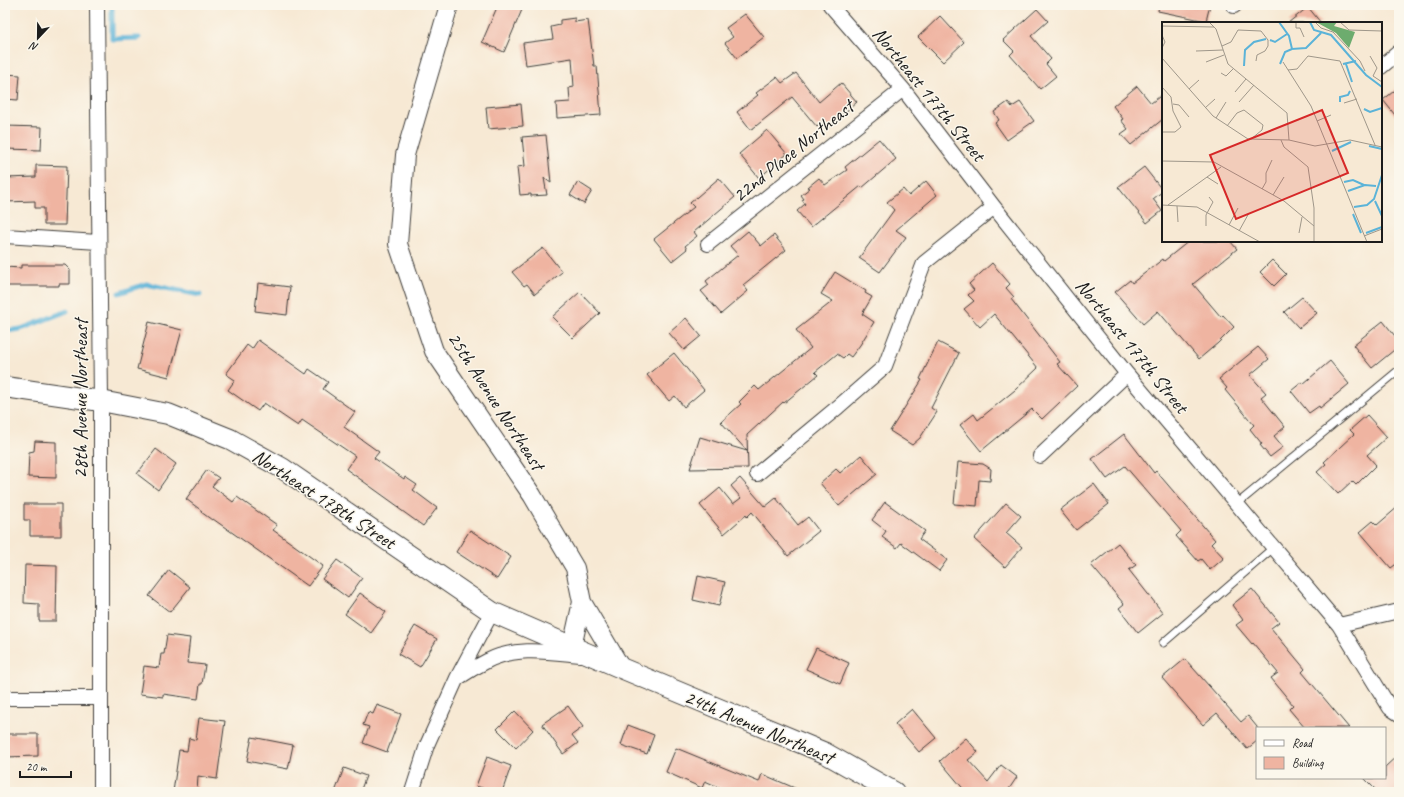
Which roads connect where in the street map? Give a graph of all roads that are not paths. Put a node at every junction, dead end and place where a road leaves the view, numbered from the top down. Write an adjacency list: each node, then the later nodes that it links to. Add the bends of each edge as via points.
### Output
1 (97, 5): 9 (street, 28th Avenue Northeast)
2 (449, 5): 19 (street, 25th Avenue Northeast, via 405,155 398,244 434,351 532,495 575,568)
3 (830, 5): 6 (street, Northeast 177th Street)
4 (1399, 52): 5 (street)
5 (1382, 66)
6 (903, 89): 7 (street, Northeast 177th Street); 10 (street, 22nd Place Northeast)
7 (994, 207): 12 (street, Northeast 177th Street); 16 (street, via 924,262 885,366)
8 (5, 236): 9 (street)
9 (98, 242): 14 (street, 28th Avenue Northeast)
10 (708, 244)
11 (1399, 370): 17 (lane)
12 (1127, 374): 15 (street); 17 (street, Northeast 177th Street)
13 (5, 387): 14 (main road, Northeast 178th Street)
14 (101, 401): 21 (main road, Northeast 178th Street, via 168,414 230,439 282,468); 29 (street, 28th Avenue Northeast)
15 (1040, 456)
16 (757, 474)
17 (1237, 504): 18 (street, Northeast 177th Street)
18 (1273, 548): 22 (street, Northeast 177th Street); 23 (lane)
19 (582, 602): 24 (street, 25th Avenue Northeast); 26 (street, 25th Avenue Northeast)
20 (1399, 611): 22 (street)
21 (492, 612): 24 (main road, Northeast 178th Street); 27 (street)
22 (1339, 625): 30 (street, Northeast 177th Street, via 1390,708)
23 (1163, 643)
24 (572, 647): 25 (main road, Northeast 178th Street)
25 (595, 657): 26 (main road, Northeast 178th Street); 27 (street, via 549,652 515,652 488,660)
26 (621, 668): 33 (main road, 24th Avenue Northeast, via 825,754)
27 (457, 678): 32 (street, via 427,746)
28 (5, 698): 29 (street)
29 (100, 698): 31 (street, 28th Avenue Northeast)
30 (1399, 714)
31 (100, 792)
32 (412, 792)
33 (892, 792)

